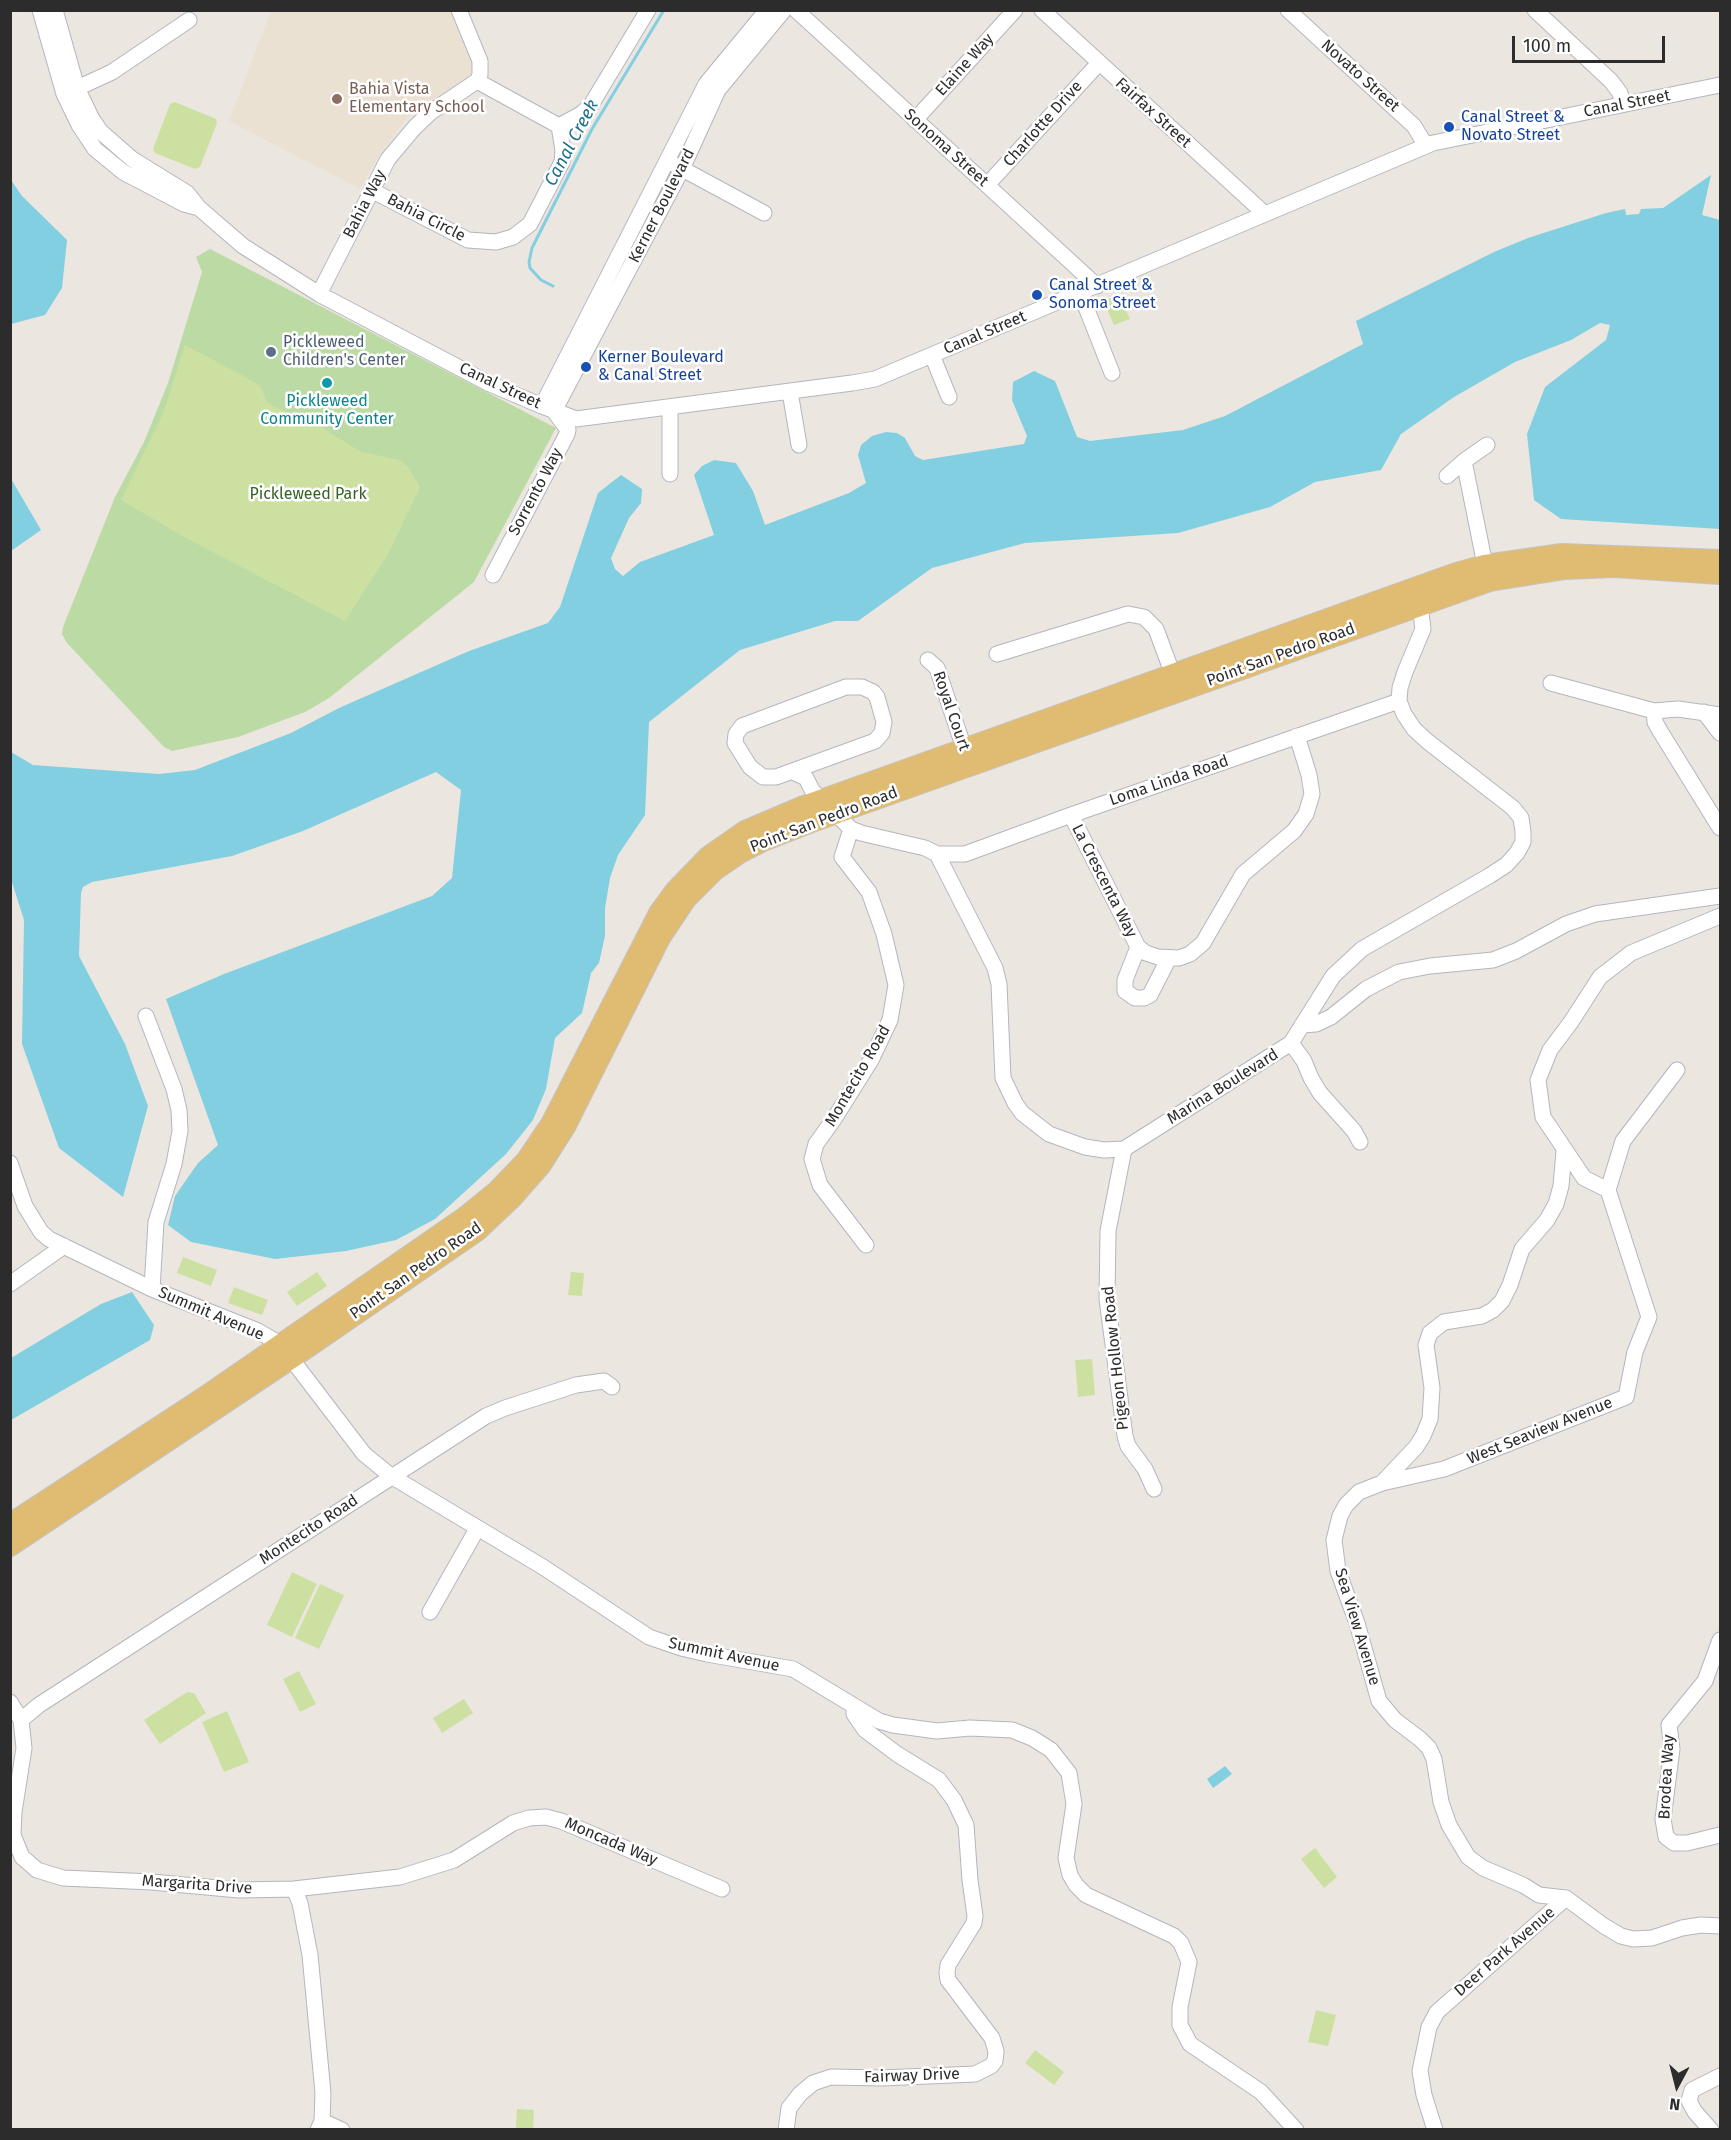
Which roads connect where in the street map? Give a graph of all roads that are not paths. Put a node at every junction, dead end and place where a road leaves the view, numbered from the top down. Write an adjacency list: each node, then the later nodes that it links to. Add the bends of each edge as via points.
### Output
1 (40, 10): 16 (street)
2 (55, 10): 16 (street)
3 (459, 10): 14 (street, via 480,61)
4 (648, 10): 19 (street, via 591,105)
5 (766, 10): 21 (street, Kerner Boulevard, via 706,84)
6 (784, 10): 22 (street, Kerner Boulevard, via 718,90)
7 (796, 10): 18 (street, Sonoma Street)
8 (1015, 10): 18 (street, Elaine Way)
9 (1042, 10): 13 (street, Fairfax Street)
10 (1288, 10): 20 (street, Novato Street, via 1414,126)
11 (1535, 10): 17 (street, via 1611,81)
12 (189, 20): 16 (street, via 112,72)
13 (1099, 63): 23 (street, Charlotte Drive); 26 (street, Fairfax Street)
14 (477, 81): 19 (street); 24 (street, Bahia Way, via 415,127 388,159)
15 (1720, 85): 17 (street, Canal Street)
16 (70, 92): 29 (street, Canal Street, via 78,125 94,149 123,172 199,208 243,246)
17 (1623, 104): 20 (street, Canal Street)
18 (915, 120): 23 (street, Sonoma Street)
19 (559, 126): 24 (street, Bahia Circle, via 562,162 530,224 513,237 496,242 468,240)
20 (1426, 146): 26 (street, Canal Street)
21 (667, 161): 22 (street); 35 (street, Kerner Boulevard)
22 (682, 169): 25 (street); 35 (street, Kerner Boulevard)
23 (987, 185): 27 (street, Sonoma Street)
24 (371, 190): 29 (street, Bahia Way)
25 (764, 213)
26 (1265, 214): 27 (street, Canal Street)
27 (1097, 285): 28 (street, Canal Street)
28 (1080, 292): 30 (street, Canal Street); 31 (street)
29 (319, 294): 35 (street, Canal Street, via 488,383)
30 (932, 356): 32 (street, Canal Street, via 875,379); 33 (street)
31 (1112, 372)
32 (790, 392): 34 (street, Canal Street); 36 (street)
33 (949, 397)
34 (670, 407): 35 (street, Canal Street, via 581,418); 39 (street)
35 (548, 409): 44 (street, Sorrento Way, via 568,430 567,434)
36 (799, 445)
37 (1487, 446): 38 (street)
38 (1464, 461): 40 (street); 42 (street)
39 (670, 474)
40 (1447, 476)
41 (1720, 560): 42 (main road, Point San Pedro Road, via 1562,554)
42 (1485, 565): 45 (main road, Point San Pedro Road, via 1456,573)
43 (1720, 574): 45 (main road, Point San Pedro Road, via 1616,567 1565,569)
44 (493, 575)
45 (1417, 597): 48 (main road, Point San Pedro Road); 50 (street, via 1423,629 1405,672)
46 (997, 654): 48 (street, via 1128,614 1144,617 1156,628)
47 (928, 660): 56 (street, Royal Court, via 938,668)
48 (1176, 683): 56 (main road, Point San Pedro Road)
49 (1551, 683): 51 (street)
50 (1399, 701): 55 (street, Loma Linda Road); 69 (street, Marina Boulevard, via 1414,729 1513,808 1521,818 1523,842 1506,865 1362,948 1333,976)
51 (1654, 711): 52 (street); 61 (street, via 1660,731)
52 (1704, 712): 53 (street); 54 (street)
53 (1720, 715)
54 (1720, 733)
55 (1297, 736): 60 (street, Loma Linda Road); 67 (street, via 1312,794 1306,814 1294,831 1244,874 1203,943 1190,954)
56 (967, 757): 59 (main road, Point San Pedro Road)
57 (821, 761): 58 (street); 58 (street, via 875,741 882,733 884,722 873,692 846,687 742,726 735,743 750,767 763,777); 59 (street, via 817,780)
58 (793, 772): 59 (street, via 806,778)
59 (829, 806): 62 (street); 81 (main road, Point San Pedro Road, via 741,853 686,899 660,938 565,1127 541,1165 512,1198 477,1231)
60 (1071, 815): 63 (street, Loma Linda Road, via 965,854); 66 (street, La Crescenta Way)
61 (1720, 828)
62 (851, 829): 63 (street); 77 (street, Montecito Road, via 842,857 869,892 896,985 890,1020 871,1060 816,1144 812,1159 820,1185)
63 (937, 854): 73 (street, via 995,968 1003,1078 1015,1103 1049,1134 1085,1147)
64 (1720, 896): 69 (street, via 1595,914 1493,960 1399,972 1366,989 1332,1017)
65 (1720, 916): 74 (street, via 1631,953 1600,977 1550,1050 1538,1080 1543,1117)
66 (1138, 947): 67 (street, La Crescenta Way); 67 (street, La Crescenta Way, via 1125,980 1125,991 1135,998 1150,995)
67 (1169, 958)
68 (146, 1017): 80 (street, via 174,1089 180,1131 156,1222)
69 (1302, 1025): 70 (street, Marina Boulevard)
70 (1291, 1043): 72 (street, via 1320,1093); 73 (street, Marina Boulevard)
71 (1677, 1070): 76 (street, via 1623,1141)
72 (1360, 1142)
73 (1124, 1149): 85 (street, Pigeon Hollow Road, via 1108,1231 1107,1299 1125,1436)
74 (1564, 1151): 76 (street, via 1584,1178); 84 (street, Sea View Avenue, via 1556,1204 1522,1249 1502,1301 1482,1316 1444,1322 1430,1333 1426,1344 1432,1388 1430,1419 1416,1447)
75 (10, 1163): 78 (street, Summit Avenue, via 32,1220 49,1239)
76 (1608, 1190): 84 (street, West Seaview Avenue, via 1649,1317 1635,1352 1626,1397 1444,1469)
77 (866, 1245)
78 (64, 1246): 79 (street); 80 (street, Summit Avenue)
79 (10, 1284)
80 (152, 1289): 81 (street, Summit Avenue, via 258,1331)
81 (286, 1351): 83 (street, Summit Avenue, via 364,1454); 86 (main road, Point San Pedro Road, via 206,1396); 88 (main road, Point San Pedro Road)
82 (612, 1387): 83 (street, Montecito Road, via 604,1381 576,1385 504,1408)
83 (392, 1476): 87 (street, Summit Avenue); 93 (street, Montecito Road)
84 (1382, 1483): 98 (street, Sea View Avenue, via 1359,1492 1346,1505 1334,1540 1338,1571 1379,1701 1429,1748 1449,1825 1468,1857 1539,1895)
85 (1154, 1489)
86 (10, 1524)
87 (477, 1529): 89 (street); 92 (street, Summit Avenue, via 649,1637 707,1654 793,1669)
88 (10, 1546)
89 (430, 1612)
90 (1720, 1640): 94 (street, Brodea Way, via 1705,1681 1669,1725 1671,1749 1663,1819 1666,1837 1674,1843)
91 (10, 1702): 93 (street, Margarita Drive)
92 (854, 1706): 103 (street, Fairway Drive, via 854,1714 865,1730 939,1780 966,1825 975,1916 947,1973 948,1980 992,2038 995,2061 975,2074 831,2077 813,2083 800,2094 789,2108); 104 (street, Summit Avenue, via 893,1725 937,1731 1012,1730 1051,1750 1069,1773 1074,1804 1066,1858 1076,1885 1086,1895 1174,1936 1181,1943 1189,1962 1180,2025 1190,2044 1261,2092)
93 (21, 1720): 95 (street, Margarita Drive, via 24,1748 14,1812)
94 (1720, 1835)
95 (16, 1857): 96 (street, Margarita Drive, via 37,1870 63,1878 239,1890)
96 (294, 1889): 97 (street, Moncada Way, via 400,1877 454,1860 513,1823 546,1817); 101 (street, via 309,1955 323,2093)
97 (722, 1889)
98 (1566, 1898): 99 (street, Deer Park Avenue, via 1621,1936 1652,1938 1701,1924); 105 (street, Deer Park Avenue, via 1437,2012 1429,2027 1420,2072)
99 (1720, 1926)
100 (1720, 2076): 106 (street, via 1692,2090 1689,2101)
101 (320, 2125): 102 (street)
102 (342, 2130)
103 (786, 2130)
104 (1296, 2130)
105 (1435, 2130)
106 (1711, 2130)

